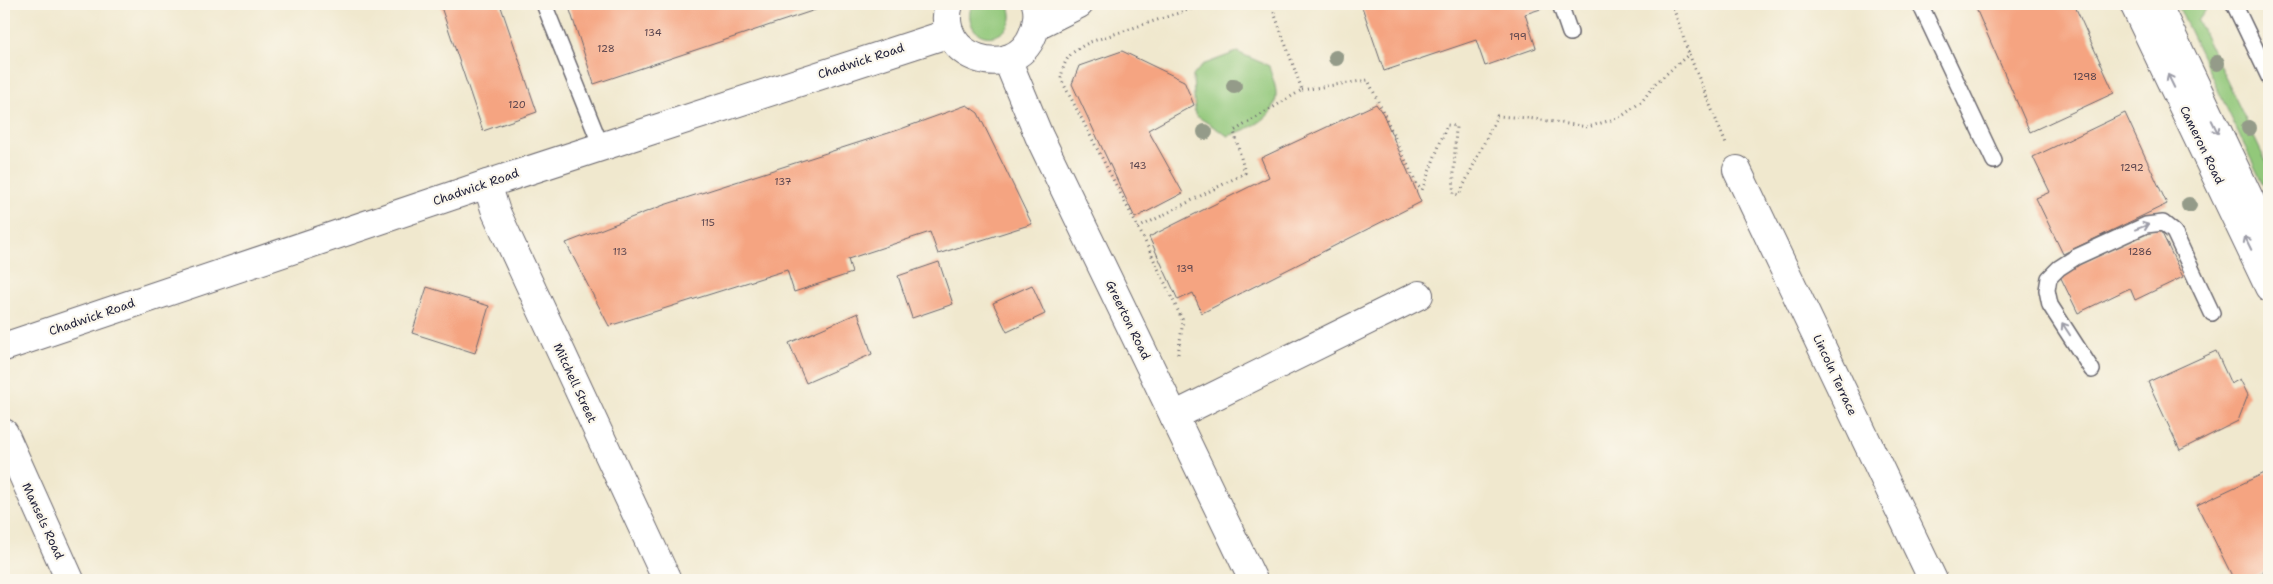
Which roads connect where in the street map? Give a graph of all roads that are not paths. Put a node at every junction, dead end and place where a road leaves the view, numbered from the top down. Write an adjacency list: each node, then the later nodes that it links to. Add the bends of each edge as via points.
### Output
1 (544, 4): 14 (lane)
2 (949, 4): 10 (street, via 947,20)
3 (1079, 4): 9 (street)
4 (1560, 4): 11 (lane)
5 (1920, 4): 15 (lane)
6 (2134, 4): 19 (street, Cameron Road, one-way to 6)
7 (2158, 4): 18 (street, Cameron Road, one-way to 18)
8 (2234, 4): 13 (lane)
9 (1036, 14): 12 (street, via 1031,39 1021,51)
10 (950, 32): 12 (street, via 956,45 967,54 980,60); 14 (street, Chadwick Road)
11 (1570, 33)
12 (1007, 59): 24 (street, Greerton Road, via 1039,136)
13 (2269, 78)
14 (601, 146): 17 (street, Chadwick Road)
15 (1994, 161)
16 (1737, 170): 29 (street, Lincoln Terrace)
17 (487, 184): 22 (street, Chadwick Road); 27 (street, Mitchell Street, via 496,212)
18 (2269, 240)
19 (2269, 287)
20 (1420, 295): 24 (street)
21 (2212, 313): 23 (lane, one-way to 21, via 2050,305 2047,290 2049,278 2076,257 2146,225 2163,223 2174,232)
22 (4, 347)
23 (2092, 370)
24 (1174, 416): 28 (street, Greerton Road)
25 (4, 433): 26 (street, Mansels Road)
26 (70, 580)
27 (667, 580)
28 (1253, 580)
29 (1933, 580)

